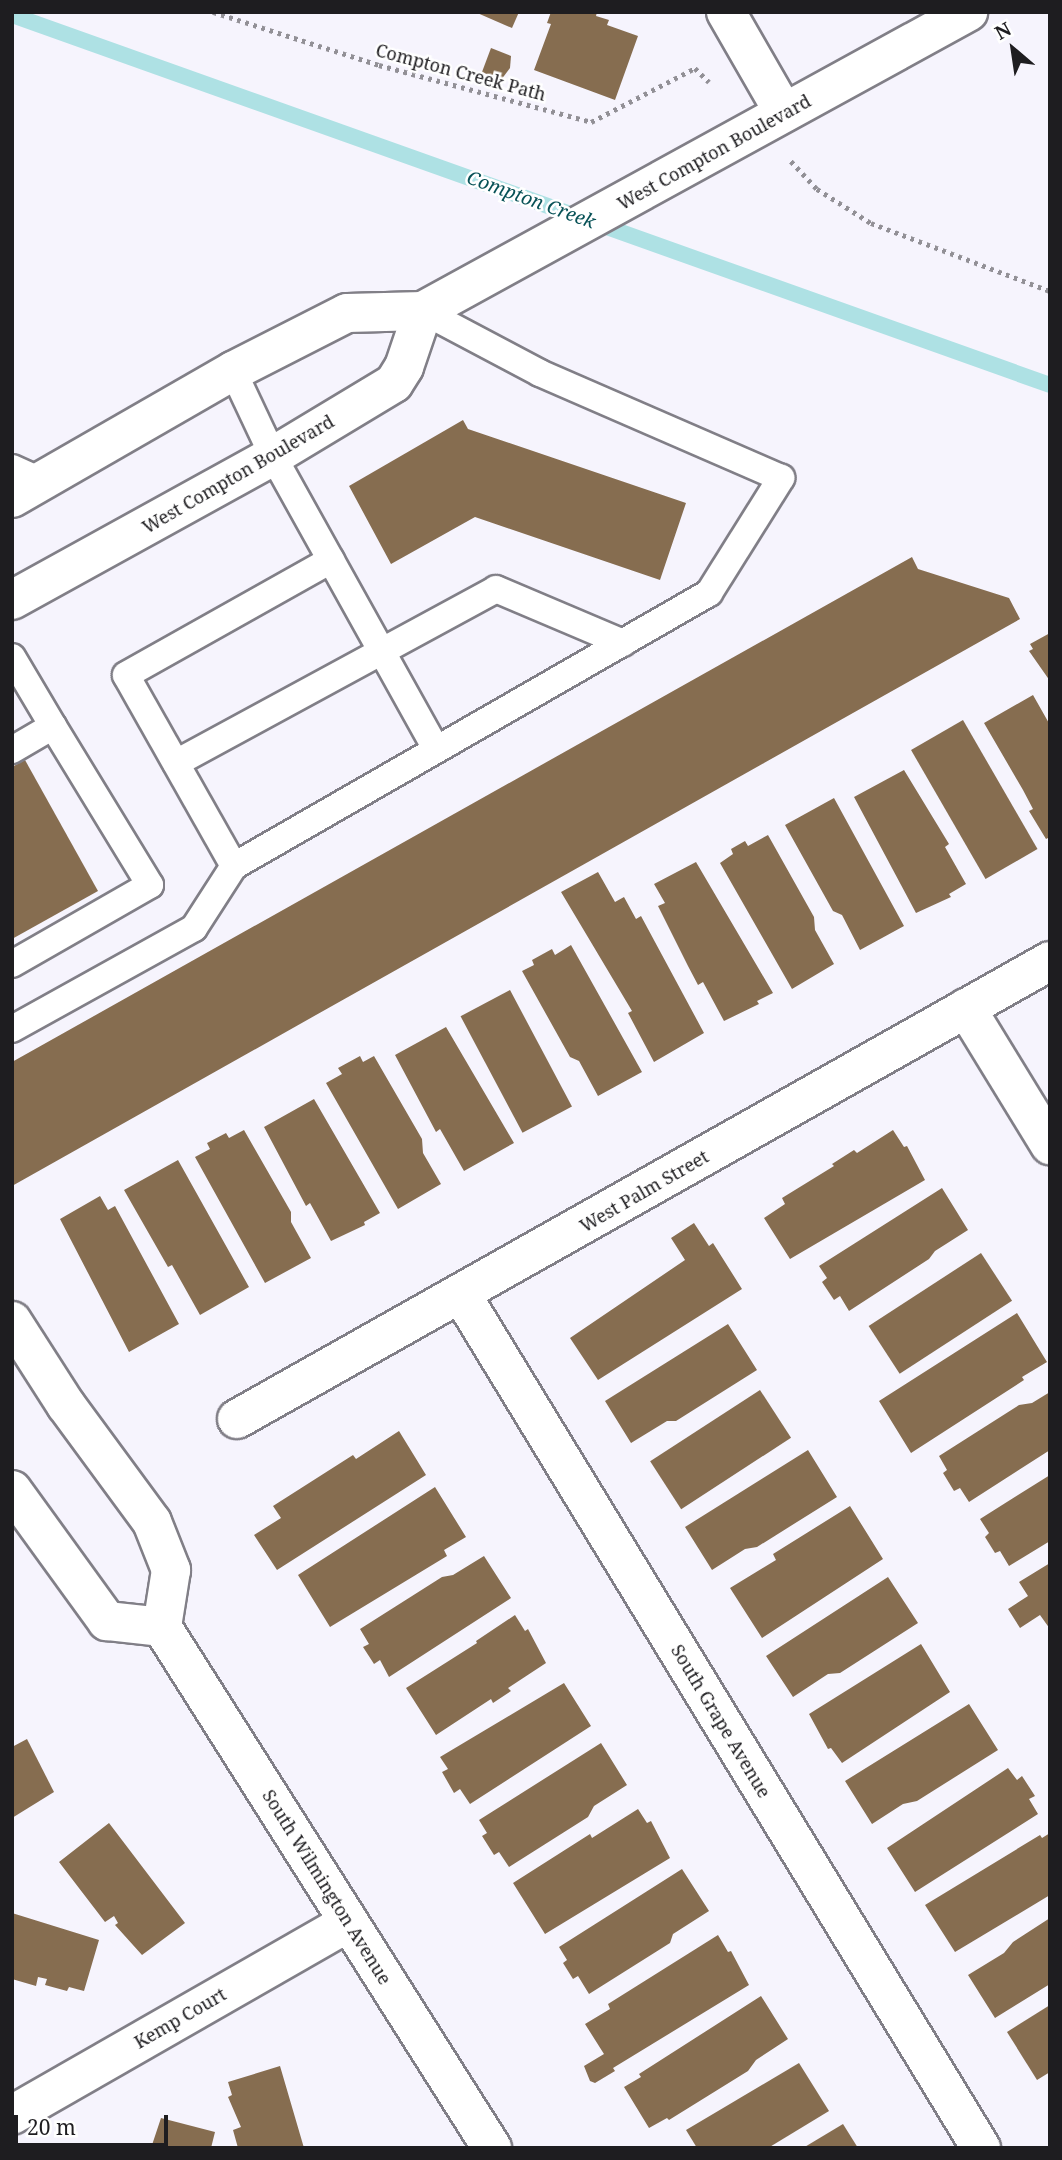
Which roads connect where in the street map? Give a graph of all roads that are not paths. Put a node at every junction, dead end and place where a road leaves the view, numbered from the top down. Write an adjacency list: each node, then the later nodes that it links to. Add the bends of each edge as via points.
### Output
1 (726, 12): 3 (main road)
2 (968, 12): 3 (main road, West Compton Boulevard)
3 (784, 113): 4 (main road, West Compton Boulevard)
4 (423, 311): 5 (main road, West Compton Boulevard, via 347,313); 6 (main road, West Compton Boulevard, via 394,383); 10 (lane, via 540,373 781,478 709,593)
5 (233, 371): 6 (lane); 7 (main road, West Compton Boulevard)
6 (273, 456): 8 (lane); 9 (main road, West Compton Boulevard)
7 (22, 482)
8 (331, 560): 11 (lane); 16 (lane, via 126,675)
9 (12, 600)
10 (622, 643): 11 (lane, via 496,589); 14 (lane)
11 (381, 650): 14 (lane); 16 (lane)
12 (12, 657): 13 (lane)
13 (53, 726): 15 (lane); 19 (lane, via 150,885)
14 (436, 749): 17 (lane)
15 (12, 750)
16 (176, 763): 17 (lane)
17 (234, 866): 21 (lane, via 194,928)
18 (1050, 961): 20 (main road, West Palm Street)
19 (12, 964)
20 (966, 1008): 22 (main road); 23 (main road, West Palm Street)
21 (12, 1029)
22 (1050, 1144)
23 (461, 1294): 25 (main road, West Palm Street); 31 (main road, South Grape Avenue)
24 (13, 1322): 27 (main road, via 65,1405 152,1522 172,1570)
25 (237, 1419)
26 (12, 1490): 27 (main road, via 107,1621)
27 (162, 1627): 28 (main road, South Wilmington Avenue)
28 (348, 1922): 29 (main road, Kemp Court); 30 (main road, South Wilmington Avenue)
29 (12, 2115)
30 (492, 2148)
31 (981, 2148)

